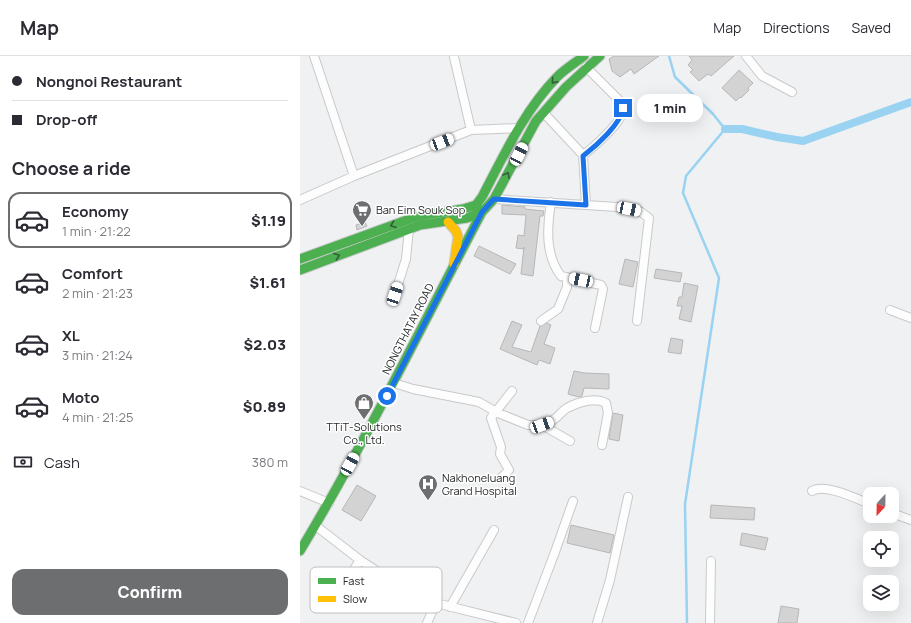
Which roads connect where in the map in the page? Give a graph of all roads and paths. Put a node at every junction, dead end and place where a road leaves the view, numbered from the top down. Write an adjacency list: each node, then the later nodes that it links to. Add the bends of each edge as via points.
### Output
1 (314, 56): 12 (street)
2 (584, 56): 9 (main road, one-way to 9, via 558,76)
3 (600, 56): 6 (main road)
4 (746, 56): 7 (street, via 762,76)
5 (454, 57): 10 (street)
6 (586, 67): 8 (main road); 11 (street, via 623,108 619,121)
7 (792, 92)
8 (542, 112): 11 (street); 13 (main road, one-way to 8)
9 (519, 128): 10 (street); 17 (main road, via 482,197)
10 (471, 130): 12 (street)
11 (583, 156): 16 (street)
12 (354, 176): 14 (street)
13 (494, 199): 15 (street); 17 (main road)
14 (300, 200)
15 (551, 202): 16 (street); 25 (street, via 548,223 549,248 556,269 561,276)
16 (586, 205): 30 (street, via 617,207 641,212 649,218)
17 (479, 208): 18 (main road); 19 (main road); 23 (main road)
18 (464, 209): 19 (main road); 22 (main road, one-way to 22, via 418,216)
19 (467, 218): 20 (main road); 23 (main road, via 465,233)
20 (448, 222): 21 (main road); 23 (main road, via 456,230 458,237)
21 (409, 229): 24 (main road, one-way to 21); 26 (street, via 406,259)
22 (300, 259)
23 (454, 264): 32 (main road, NONGTHATAY ROAD)
24 (300, 270)
25 (567, 278): 29 (street, via 567,287 558,309); 31 (street, via 600,285 603,289)
26 (395, 294)
27 (890, 310): 28 (street)
28 (911, 318)
29 (541, 321)
30 (637, 321)
31 (595, 328)
32 (394, 383): 34 (street, via 479,402); 44 (main road, NONGTHATAY ROAD)
33 (512, 391): 34 (street)
34 (495, 411): 35 (street, via 528,425); 38 (street, via 491,419 501,447 500,454 509,470)
35 (542, 425): 36 (street); 37 (street, via 576,404 587,400 603,401 608,413)
36 (570, 441)
37 (602, 445)
38 (501, 478)
39 (300, 491): 44 (street)
40 (812, 491): 43 (street, via 833,491)
41 (628, 498): 61 (street, via 610,580)
42 (573, 501): 60 (street)
43 (863, 501)
44 (329, 503): 47 (main road, NONGTHATAY ROAD)
45 (899, 516): 46 (street)
46 (911, 520)
47 (316, 526): 49 (main road, NONGTHATAY ROAD); 51 (street)
48 (494, 530): 56 (street)
49 (304, 538): 50 (main road, NONGTHATAY ROAD)
50 (300, 551)
51 (360, 560): 53 (street); 54 (street)
52 (712, 561): 62 (street)
53 (356, 567)
54 (371, 567)
55 (442, 605): 56 (street)
56 (450, 607): 59 (street)
57 (431, 613): 58 (street)
58 (426, 623)
59 (516, 623)
60 (528, 623)
61 (597, 623)
62 (710, 623)

